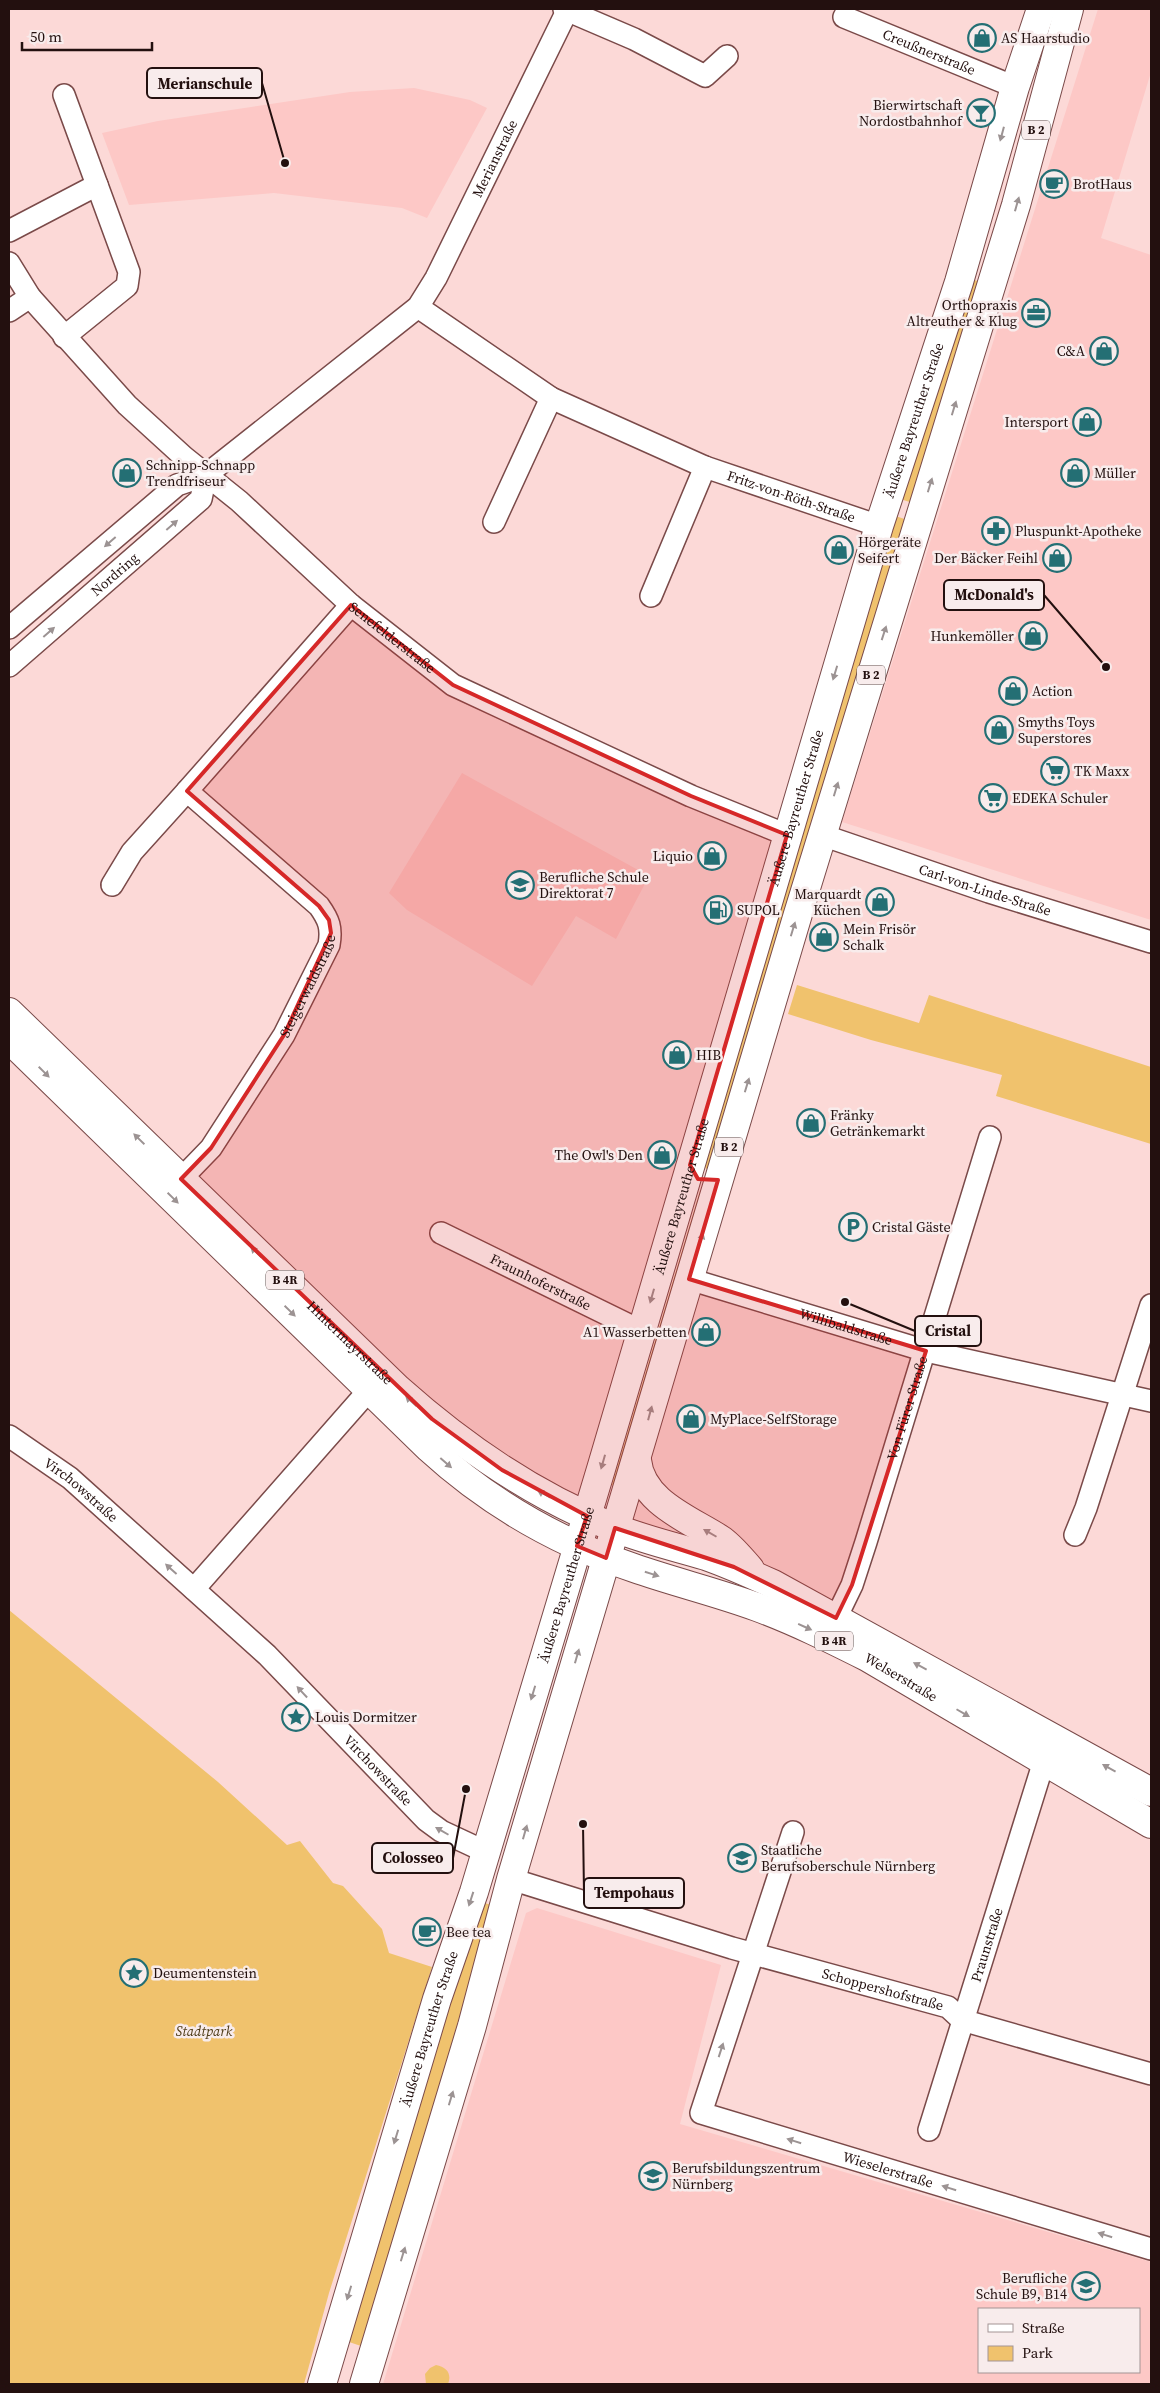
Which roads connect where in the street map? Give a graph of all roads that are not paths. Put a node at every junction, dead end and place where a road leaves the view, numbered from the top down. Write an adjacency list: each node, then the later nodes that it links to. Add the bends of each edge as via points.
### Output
1 (567, 9): 5 (street, Merianstraße, via 706,76); 12 (street, Merianstraße, via 436,278)
2 (1041, 9): 6 (main road, Äußere Bayreuther Straße / B 2)
3 (1069, 9): 26 (main road, B 2, one-way to 3, via 1015,210)
4 (844, 17): 6 (street, Creußnerstraße)
5 (728, 56)
6 (1015, 87): 19 (main road, Äußere Bayreuther Straße / B 2, one-way to 19, via 961,275)
7 (64, 95): 8 (street)
8 (97, 185): 9 (street); 14 (street, via 128,272 127,286)
9 (9, 231)
10 (9, 263): 11 (street, Senefelderstraße)
11 (30, 297): 13 (street); 14 (street, Senefelderstraße)
12 (418, 307): 15 (street, Fritz-von-Röth-Straße); 17 (street, Nordring)
13 (9, 310)
14 (64, 337): 17 (street, Senefelderstraße, via 126,405)
15 (551, 398): 16 (street, Fritz-von-Röth-Straße); 18 (street)
16 (705, 467): 19 (street, Fritz-von-Röth-Straße); 20 (street)
17 (206, 475): 21 (street, Senefelderstraße, via 239,501); 22 (street, Nordring, one-way to 22, via 177,485); 23 (street, Nordring, one-way to 17, via 202,499)
18 (494, 522)
19 (879, 526): 25 (main road, Äußere Bayreuther Straße / B 2, one-way to 25)
20 (651, 596)
21 (351, 605): 24 (street); 25 (street, Senefelderstraße, via 453,685 691,796)
22 (9, 628)
23 (9, 666)
24 (187, 791): 27 (street, via 132,852); 33 (street, Steigerwaldstraße, via 319,906 329,920 331,933 329,945 284,1035 210,1148)
25 (787, 835): 32 (main road, Äußere Bayreuther Straße / B 2)
26 (822, 835): 28 (street, Carl-von-Linde-Straße, via 989,892); 34 (main road, B 2, one-way to 26)
27 (112, 885)
28 (1151, 942)
29 (9, 1012): 33 (main road, Hintermayrstraße / B 4R, one-way to 29)
30 (9, 1038): 40 (main road, Hintermayrstraße / B 4R, one-way to 40)
31 (990, 1137): 39 (street, Von-Fürer-Straße)
32 (690, 1165): 34 (main road, via 698,1179); 38 (main road, Äußere Bayreuther Straße / B 2, one-way to 38)
33 (181, 1179): 45 (main road, Hintermayrstraße / B 4R, one-way to 33, via 502,1470 426,1414)
34 (718, 1180): 36 (main road, B 2, one-way to 34)
35 (441, 1233): 38 (street, Fraunhoferstraße)
36 (689, 1279): 39 (street, Willibaldstraße); 44 (main road, B 2, one-way to 36)
37 (1151, 1305): 41 (street)
38 (642, 1331): 45 (main road, Äußere Bayreuther Straße / B 2, one-way to 45)
39 (926, 1351): 41 (street, Willibaldstraße); 52 (street, Von-Fürer-Straße, via 852,1585)
40 (370, 1389): 48 (main road, Hintermayrstraße / B 4R, one-way to 48, via 429,1448 473,1486 526,1521); 51 (street)
41 (1122, 1394): 42 (street, Willibaldstraße); 47 (street)
42 (1151, 1401)
43 (9, 1436): 51 (street, Virchowstraße, one-way to 43, via 70,1478)
44 (637, 1460): 46 (main road, B 2); 50 (main road, one-way to 44, via 722,1540 657,1498 644,1483)
45 (587, 1516): 46 (main road, Hintermayrstraße / B 4R); 48 (main road, Äußere Bayreuther Straße / B 2)
46 (615, 1528): 49 (main road, B 2); 50 (main road, Welserstraße / B 4R, via 709,1557)
47 (1075, 1535)
48 (577, 1546): 49 (main road, Welserstraße / B 4R); 57 (main road, Äußere Bayreuther Straße, one-way to 57)
49 (606, 1558): 53 (main road, Welserstraße / B 4R, one-way to 53, via 742,1602 812,1630 867,1658); 58 (main road, one-way to 49)
50 (758, 1577): 52 (main road, Welserstraße / B 4R)
51 (194, 1590): 57 (street, Virchowstraße, one-way to 51, via 441,1831 426,1820 267,1655)
52 (836, 1618): 54 (main road, Welserstraße / B 4R, one-way to 52)
53 (1044, 1761): 55 (main road, Welserstraße / B 4R); 60 (street, Praunstraße)
54 (1151, 1792)
55 (1151, 1824)
56 (793, 1832): 59 (street)
57 (486, 1852): 64 (main road, Äußere Bayreuther Straße, one-way to 64, via 437,1999)
58 (511, 1879): 59 (street, Schoppershofstraße); 65 (main road, one-way to 58, via 472,2026)
59 (753, 1953): 60 (street, Schoppershofstraße, via 948,2007); 63 (street, Wieselerstraße, one-way to 59, via 701,2113)
60 (962, 2020): 61 (street, Schoppershofstraße); 62 (street, Praunstraße)
61 (1151, 2074)
62 (929, 2130)
63 (1151, 2250)
64 (322, 2384)
65 (364, 2384)

